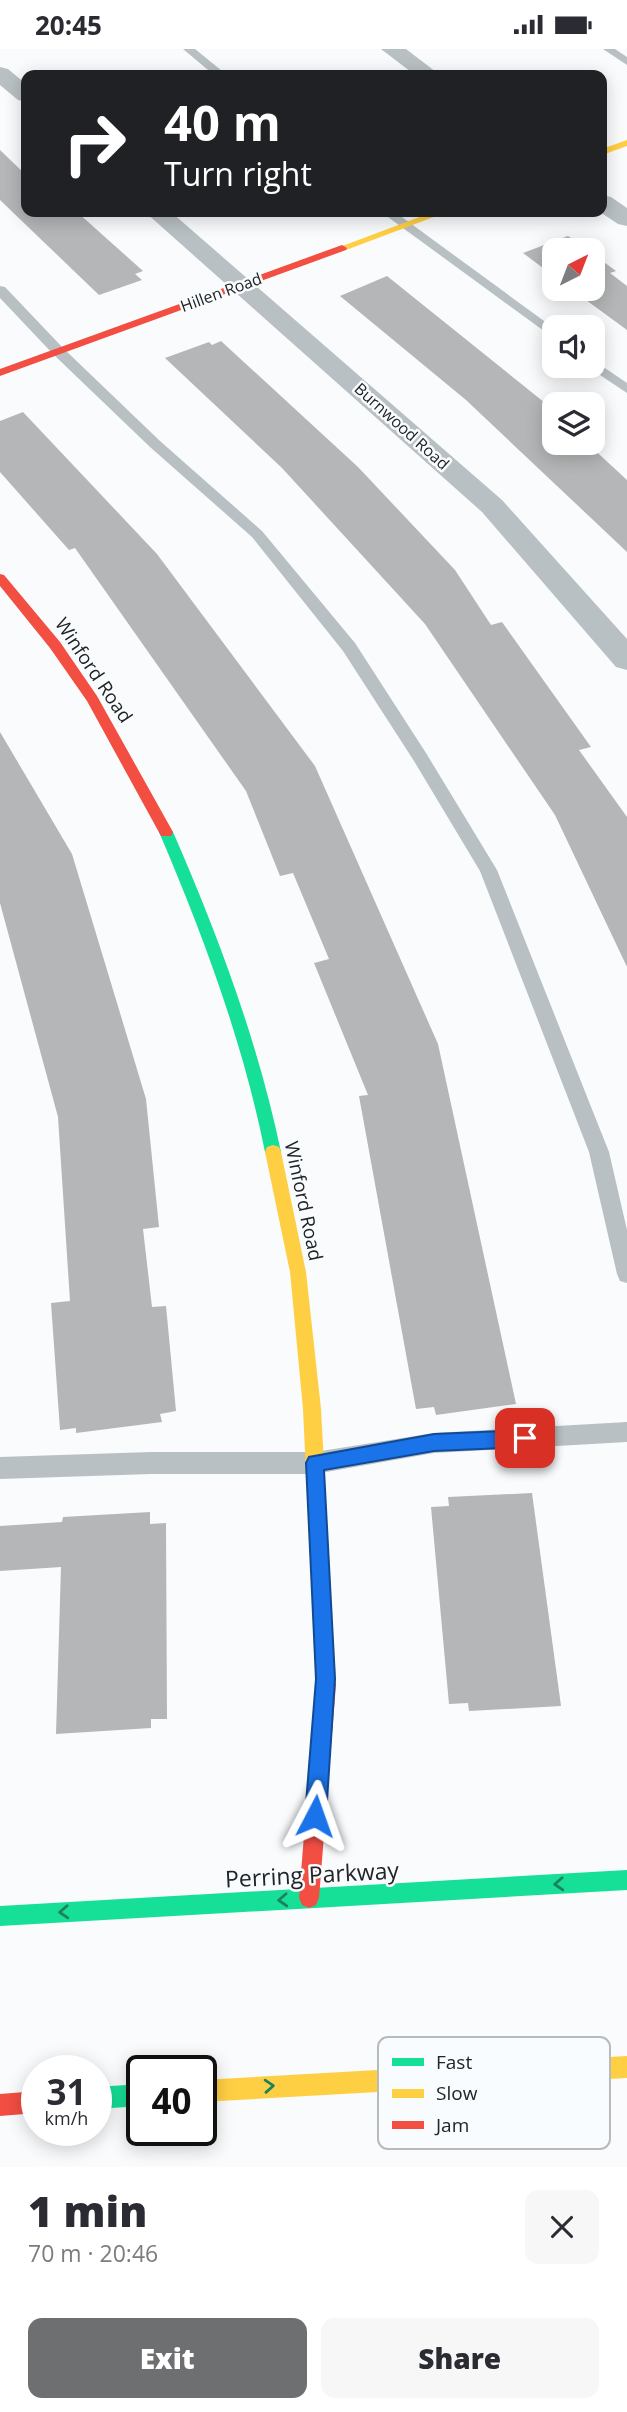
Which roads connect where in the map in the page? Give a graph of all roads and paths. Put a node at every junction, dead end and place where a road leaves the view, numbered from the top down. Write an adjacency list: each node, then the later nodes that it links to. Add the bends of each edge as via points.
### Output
1 (188, 49): 5 (lane)
2 (391, 49): 6 (street)
3 (608, 49): 4 (lane)
4 (627, 62)
5 (215, 70)
6 (422, 70)
7 (0, 74): 8 (street)
8 (21, 92)
9 (627, 143): 10 (street)
10 (607, 150)
11 (607, 205): 15 (street)
12 (163, 217): 17 (street, Burnwood Road)
13 (393, 217): 16 (lane)
14 (428, 217): 16 (street, Hillen Road)
15 (627, 219)
16 (404, 226): 17 (street, Hillen Road); 19 (lane)
17 (239, 286): 20 (street, Hillen Road); 25 (street, Burnwood Road, via 492,506)
18 (0, 290): 20 (lane)
19 (542, 326)
20 (58, 351): 22 (street, Hillen Road); 26 (lane, via 155,445 257,534 349,647 420,757 488,870 599,1152)
21 (605, 372): 23 (lane)
22 (0, 373)
23 (627, 389)
24 (0, 578): 28 (street, Winford Road, via 55,645 98,710 171,841 208,930 263,1103 298,1272)
25 (627, 659)
26 (627, 1274)
27 (627, 1431): 28 (lane, via 434,1443)
28 (315, 1463): 29 (lane); 31 (street, Winford Road, via 326,1679)
29 (0, 1468)
30 (627, 1880): 31 (street, Perring Parkway, one-way to 31)
31 (309, 1898): 32 (street, Perring Parkway, one-way to 32)
32 (0, 1916)
33 (378, 2081): 34 (street, one-way to 33)
34 (217, 2090)
35 (21, 2103): 36 (street)
36 (0, 2105)

